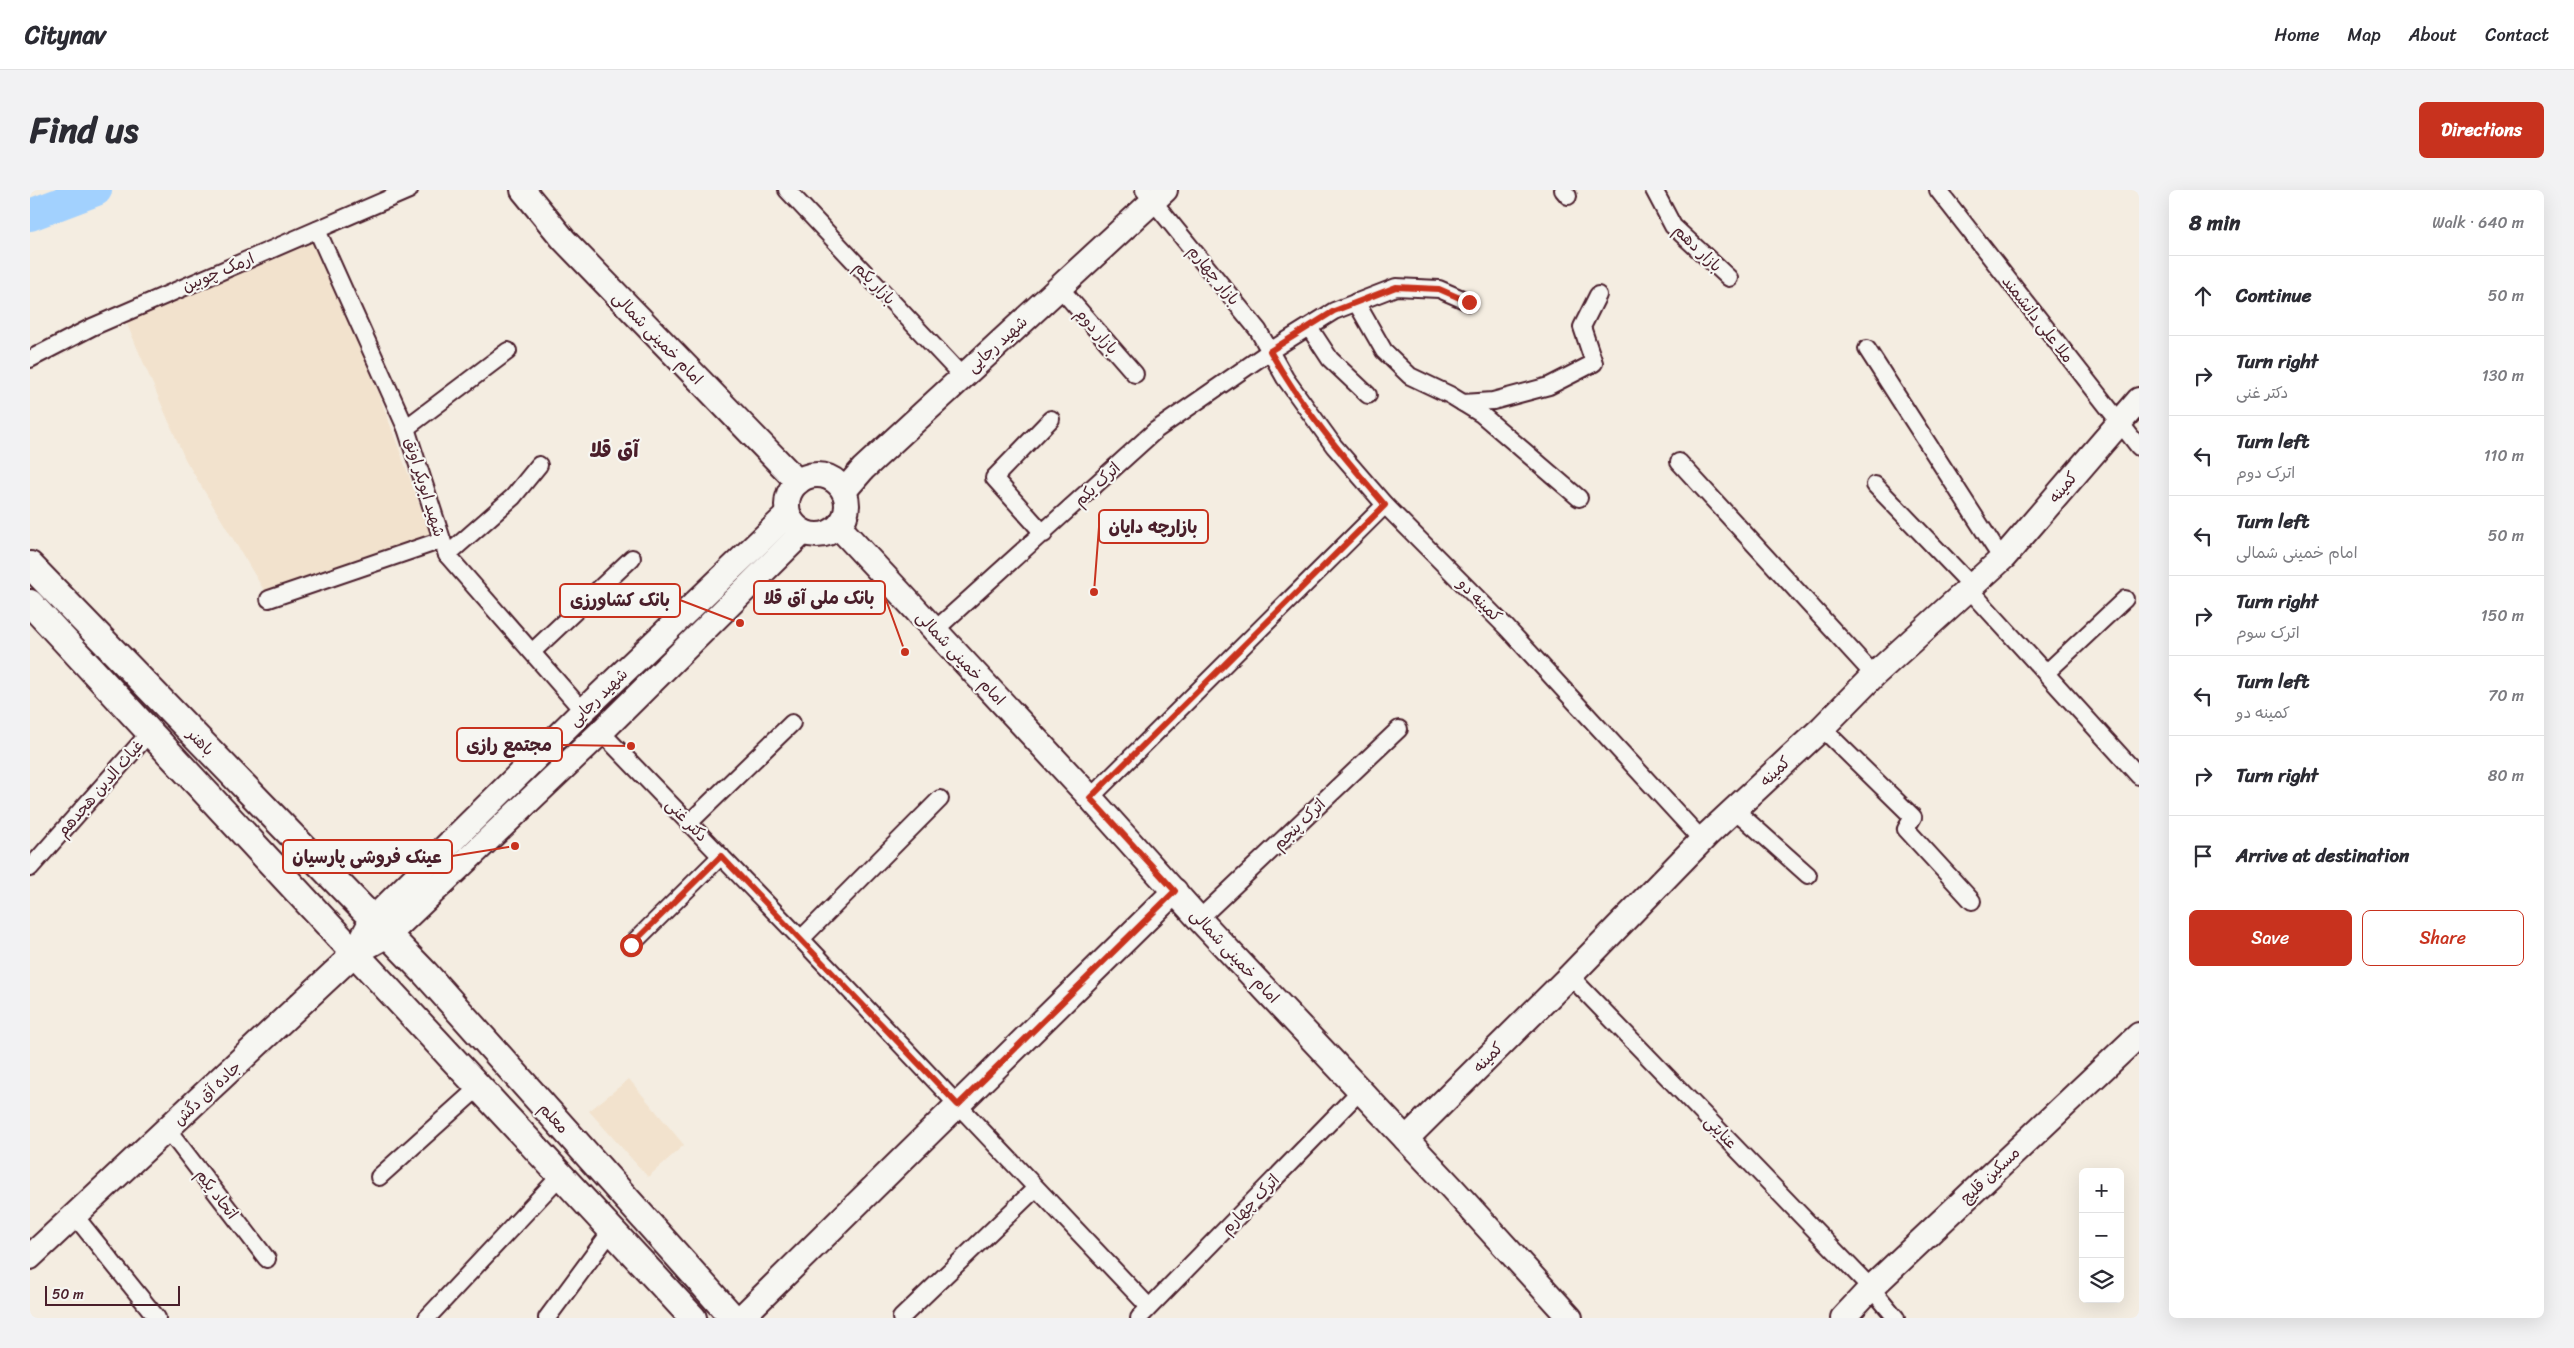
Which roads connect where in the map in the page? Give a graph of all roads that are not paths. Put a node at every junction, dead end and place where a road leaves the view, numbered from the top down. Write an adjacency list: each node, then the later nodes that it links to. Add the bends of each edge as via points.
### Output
1 (409, 190): 7 (street, ارمک چوبین)
2 (523, 190): 29 (street, امام خمینی شمالی, via 564,240)
3 (788, 190): 19 (street, بازار یکم)
4 (1654, 190): 8 (street, بازار دهم, via 1673,226)
5 (1938, 190): 24 (street, ملا علی دانشمند)
6 (1155, 194): 9 (street, شهید رجایی); 16 (street, بازار چهارم, via 1258,330)
7 (317, 230): 17 (street, ارمک چوبین, via 92,327); 25 (street, شهید ابوبکر اونق)
8 (1729, 278)
9 (1060, 288): 18 (street, بازار دوم); 19 (street, شهید رجایی)
10 (1598, 295): 22 (street, via 1582,327 1594,363 1549,386 1493,401)
11 (1356, 302): 12 (street, اترک یکم, via 1396,287 1439,289); 13 (street, اترک یکم); 22 (street, via 1384,351 1410,376)
12 (1469, 302)
13 (1309, 327): 16 (street, اترک یکم); 20 (street, via 1330,359)
14 (1867, 350): 40 (street)
15 (508, 351): 25 (street)
16 (1270, 351): 33 (street, کمینه دو, via 1285,378 1334,446); 37 (street, اترک یکم, via 1156,430)
17 (30, 359)
18 (1134, 374)
19 (962, 376): 31 (street, شهید رجایی)
20 (1368, 395)
21 (2139, 400): 24 (street, کمینه)
22 (1464, 403): 32 (street)
23 (1051, 419): 37 (street, via 994,478)
24 (2119, 422): 26 (street, ملا علی دانشمند); 40 (street, کمینه)
25 (406, 428): 38 (street, شهید ابوبکر اونق)
26 (2139, 447)
27 (1679, 462): 49 (street)
28 (539, 465): 38 (street, via 513,497)
29 (798, 482): 31 (street, via 818,475 829,477); 34 (street, via 790,491)
30 (1875, 486): 42 (street)
31 (844, 491): 35 (street, via 848,510)
32 (1579, 498)
33 (1385, 505): 57 (street); 61 (street, کمینه دو, via 1506,627)
34 (788, 514): 36 (street); 50 (street, شهید رجایی)
35 (839, 527): 36 (street, via 821,535); 46 (street, امام خمینی شمالی)
36 (803, 532): 55 (street, شهید رجایی)
37 (1044, 534): 46 (street, اترک یکم)
38 (444, 548): 43 (street); 47 (street, شهید ابوبکر اونق)
39 (632, 558): 47 (street)
40 (2002, 559): 42 (street, کمینه)
41 (30, 565): 68 (main road, باهنر)
42 (1970, 587): 48 (street); 49 (street, کمینه)
43 (269, 599)
44 (2125, 599): 48 (street)
45 (30, 603): 54 (main road, باهنر)
46 (935, 630): 57 (street, امام خمینی شمالی)
47 (532, 652): 50 (street, شهید ابوبکر اونق)
48 (2046, 673): 56 (street)
49 (1874, 675): 52 (street, کمینه)
50 (583, 711): 68 (street, شهید رجایی)
51 (792, 723): 60 (street)
52 (1822, 728): 59 (street, کمینه); 66 (street, via 1913,817 1906,829)
53 (1399, 729): 67 (street, اترک پنجم)
54 (151, 731): 63 (street, غیاث الدین هجدهم); 71 (main road, باهنر)
55 (602, 732): 60 (street, دکتر غنی); 68 (street, شهید رجایی)
56 (2139, 776)
57 (1090, 798): 65 (street, امام خمینی شمالی)
58 (940, 799): 69 (street)
59 (1734, 809): 61 (street, کمینه); 64 (street)
60 (689, 823): 62 (street, دکتر غنی)
61 (1702, 840): 72 (street, کمینه)
62 (721, 856): 69 (street, دکتر غنی); 70 (street)
63 (30, 868)
64 (1808, 875)
65 (1175, 891): 67 (street, امام خمینی شمالی); 76 (street)
66 (1972, 900)
67 (1199, 919): 75 (street, امام خمینی شمالی)
68 (380, 928): 71 (street, شهید رجایی); 92 (main road, معلم, via 425,973)
69 (801, 939): 76 (street, دکتر غنی)
70 (631, 945)
71 (355, 952): 74 (main road, معلم); 77 (street, جاده آق دگش)
72 (1570, 976): 78 (street, کمینه); 86 (street, عنایتی)
73 (2139, 1035): 86 (street, مسکین قلیچ)
74 (479, 1086): 79 (main road, معلم); 80 (street)
75 (1361, 1090): 78 (street, امام خمینی شمالی); 87 (street, اترک چهارم)
76 (958, 1105): 81 (street, دکتر غنی); 93 (street)
77 (168, 1130): 82 (street, جاده آق دگش); 85 (street, اتحاد یکم)
78 (1406, 1139): 95 (street, امام خمینی شمالی)
79 (561, 1175): 83 (main road, معلم); 89 (street)
80 (379, 1178)
81 (1036, 1188): 87 (street, دکتر غنی); 94 (street)
82 (74, 1216): 84 (street, جاده آق دگش); 88 (street)
83 (612, 1230): 90 (street); 91 (main road, معلم)
84 (30, 1257)
85 (267, 1259)
86 (1871, 1288): 96 (street, مسکین قلیچ); 97 (street, عنایتی)
87 (1144, 1313)
88 (157, 1318)
89 (427, 1318)
90 (547, 1318)
91 (693, 1318)
92 (733, 1318)
93 (741, 1318)
94 (901, 1318)
95 (1570, 1318)
96 (1843, 1318)
97 (1896, 1318)

